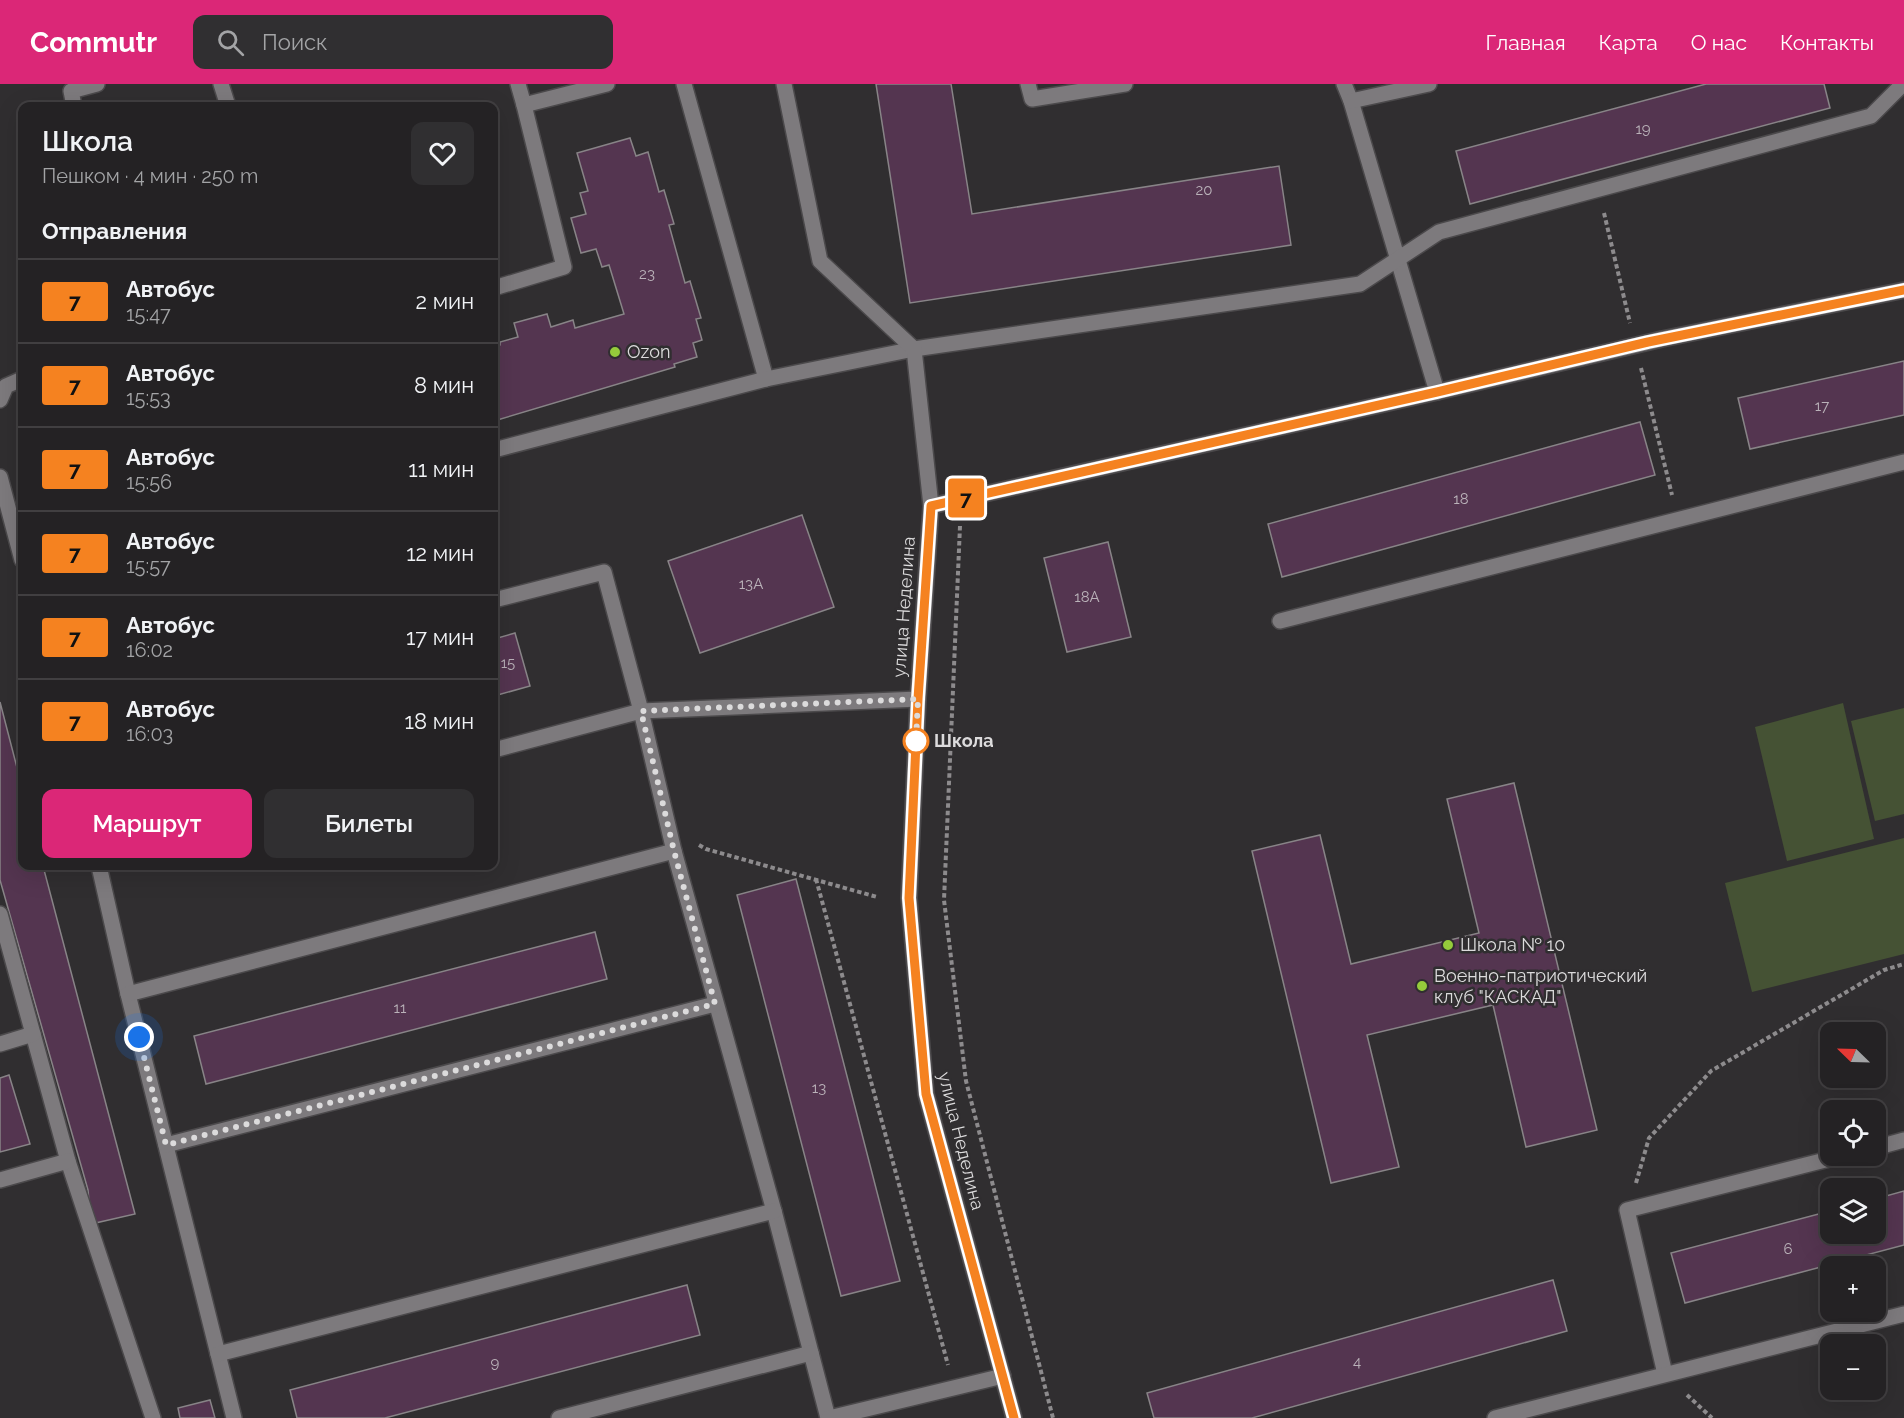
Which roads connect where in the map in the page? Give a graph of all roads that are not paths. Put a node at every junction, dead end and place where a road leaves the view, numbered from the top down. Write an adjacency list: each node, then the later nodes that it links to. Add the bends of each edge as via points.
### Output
1 (97, 84): 13 (street, via 70,91)
2 (221, 84): 14 (street)
3 (518, 84): 15 (street)
4 (607, 84): 15 (street)
5 (684, 84): 20 (street)
6 (784, 84): 19 (street, via 820,261)
7 (1028, 84): 8 (street, via 1032,99)
8 (1125, 84)
9 (1344, 84): 12 (street)
10 (1429, 84): 12 (street)
11 (1903, 84): 16 (street, via 1871,116 1439,232)
12 (1351, 101): 16 (street)
13 (74, 102)
14 (227, 102)
15 (524, 105): 17 (street, via 564,267)
16 (1398, 261): 19 (street, via 1360,284); 22 (street)
17 (498, 287)
18 (1904, 290): 22 (street, via 1635,345)
19 (914, 349): 20 (street); 27 (street, улица Неделина)
20 (766, 379): 24 (street)
21 (18, 382): 23 (street, via 6,386)
22 (1437, 392): 27 (street)
23 (0, 400)
24 (498, 449)
25 (1904, 462): 30 (street)
26 (0, 477): 28 (street)
27 (931, 506): 31 (street, улица Неделина)
28 (18, 545)
29 (498, 599): 32 (street, via 604,572)
30 (1280, 621)
31 (918, 699): 32 (street); 52 (street, улица Неделина, via 909,898 926,1094)
32 (641, 711): 33 (street); 34 (street)
33 (498, 749)
34 (674, 851): 37 (street); 38 (street)
35 (100, 870): 37 (street)
36 (0, 917): 39 (street)
37 (128, 994): 42 (street)
38 (715, 1004): 42 (street); 47 (street)
39 (33, 1034): 40 (street); 44 (street)
40 (0, 1044)
41 (1904, 1140): 43 (street)
42 (166, 1145): 50 (street)
43 (1886, 1145)
44 (68, 1161): 46 (street); 53 (street)
45 (1820, 1161): 51 (street, via 1627,1210)
46 (0, 1180)
47 (774, 1211): 49 (street); 50 (street)
48 (1904, 1314): 51 (street)
49 (811, 1353): 55 (street); 56 (street)
50 (218, 1354): 54 (street)
51 (1665, 1374): 58 (street)
52 (1002, 1376): 56 (street); 57 (street, улица Неделина)
53 (153, 1418)
54 (234, 1418)
55 (560, 1418)
56 (828, 1418)
57 (1014, 1418)
58 (1495, 1418)

